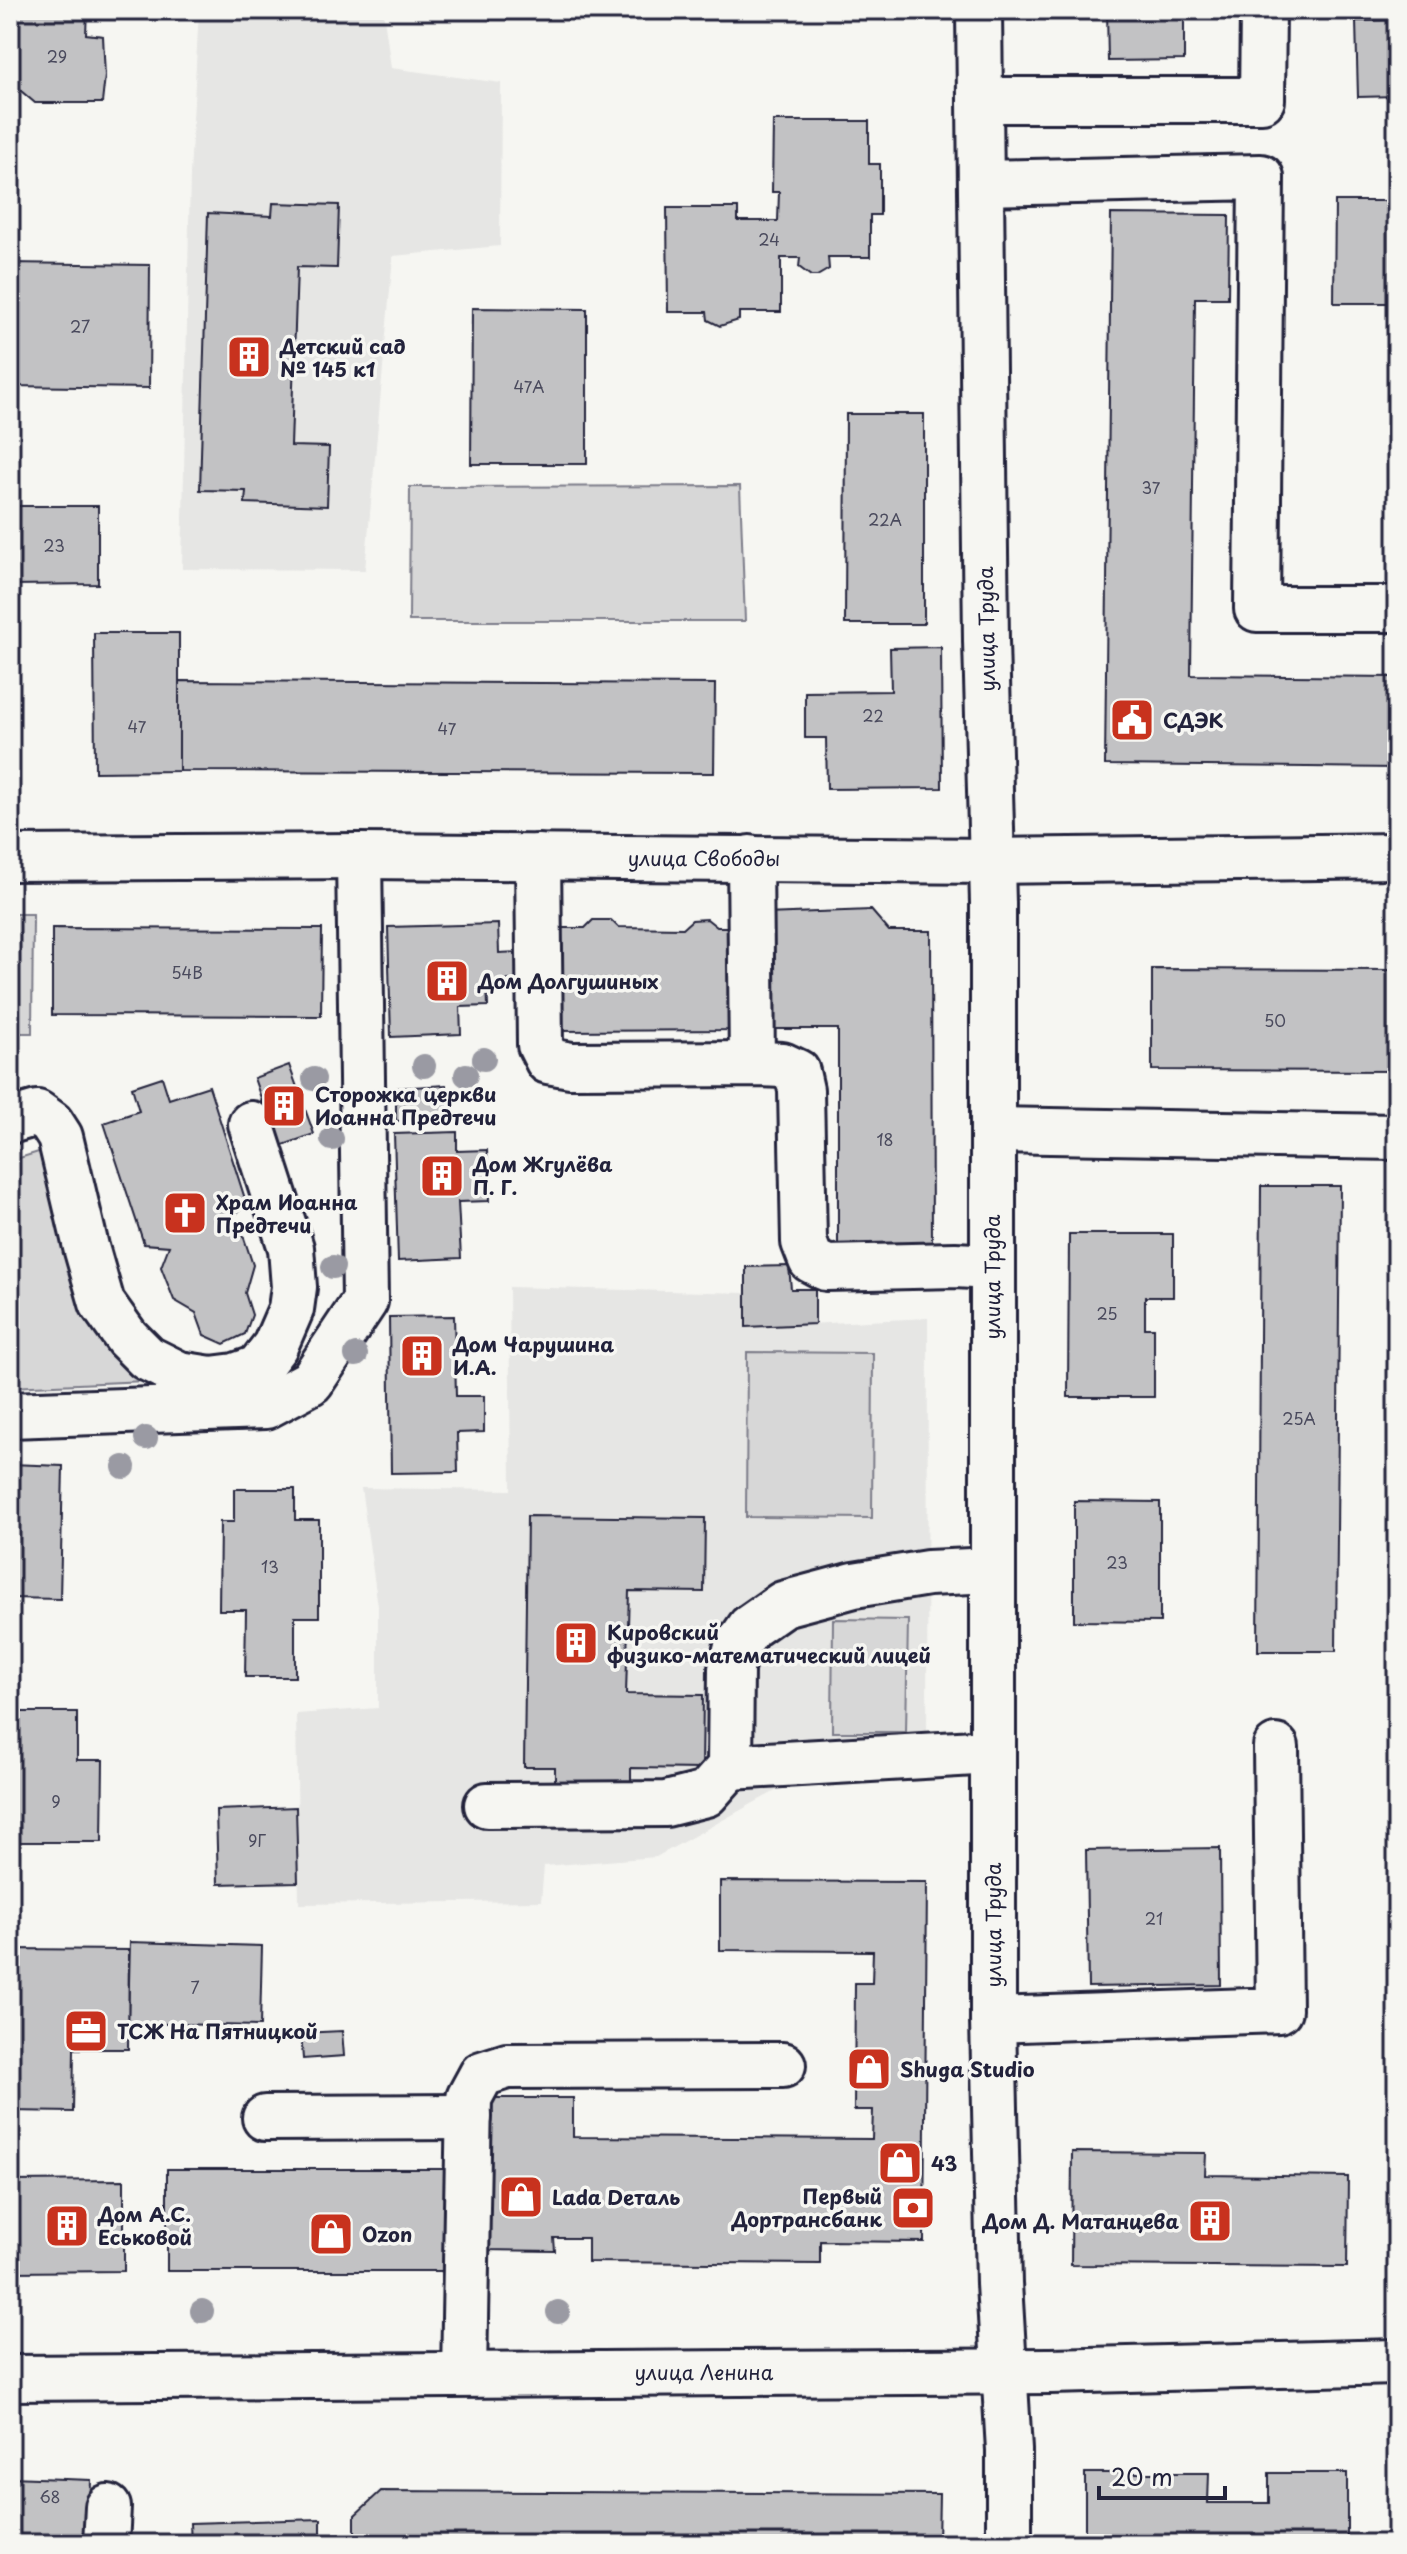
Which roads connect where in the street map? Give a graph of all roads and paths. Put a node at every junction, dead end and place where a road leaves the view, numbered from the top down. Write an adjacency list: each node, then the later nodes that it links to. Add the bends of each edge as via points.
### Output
1 (979, 10): 3 (street, улица Труда)
2 (1263, 10): 3 (street, via 1262,100)
3 (980, 100): 4 (street, улица Труда)
4 (981, 183): 5 (street, via 1261,177 1257,609); 11 (street, улица Труда)
5 (1397, 609)
6 (359, 856): 8 (street, улица Свободы); 9 (street, улица Свободы); 18 (street)
7 (1397, 856): 11 (street, улица Свободы)
8 (538, 857): 10 (street, улица Свободы); 12 (street, via 540,1045 548,1061)
9 (10, 858)
10 (750, 858): 11 (street, улица Свободы); 12 (street)
11 (993, 861): 15 (street, улица Труда)
12 (752, 1064): 17 (street, via 782,1065 797,1072 804,1242 811,1260 826,1268)
13 (10, 1121): 19 (street, via 37,1113 60,1137 100,1298 147,1358 179,1374 211,1379 258,1368 275,1346)
14 (251, 1124): 19 (street, via 291,1248)
15 (993, 1130): 16 (street); 17 (street, улица Труда)
16 (1397, 1137)
17 (992, 1267): 21 (street, улица Труда)
18 (364, 1285): 19 (street); 20 (street, via 365,1301 311,1382 266,1406)
19 (294, 1287)
20 (10, 1415)
21 (993, 1570): 23 (street, улица Труда); 24 (street, via 854,1585 783,1604 750,1627 737,1646 731,1669)
22 (1276, 1747): 26 (street, via 1279,2010)
23 (993, 1752): 24 (street); 26 (street, улица Труда)
24 (730, 1767): 25 (street, via 706,1794 666,1804)
25 (487, 1805)
26 (993, 2020): 31 (street, улица Труда)
27 (783, 2065): 28 (street, via 507,2066 482,2074 469,2098)
28 (469, 2117): 29 (street); 32 (street)
29 (265, 2118)
30 (1397, 2362): 31 (street, улица Ленина)
31 (1004, 2371): 32 (street, улица Ленина); 34 (street, улица Труда)
32 (464, 2374): 33 (street, улица Ленина)
33 (10, 2378)
34 (1009, 2544)

